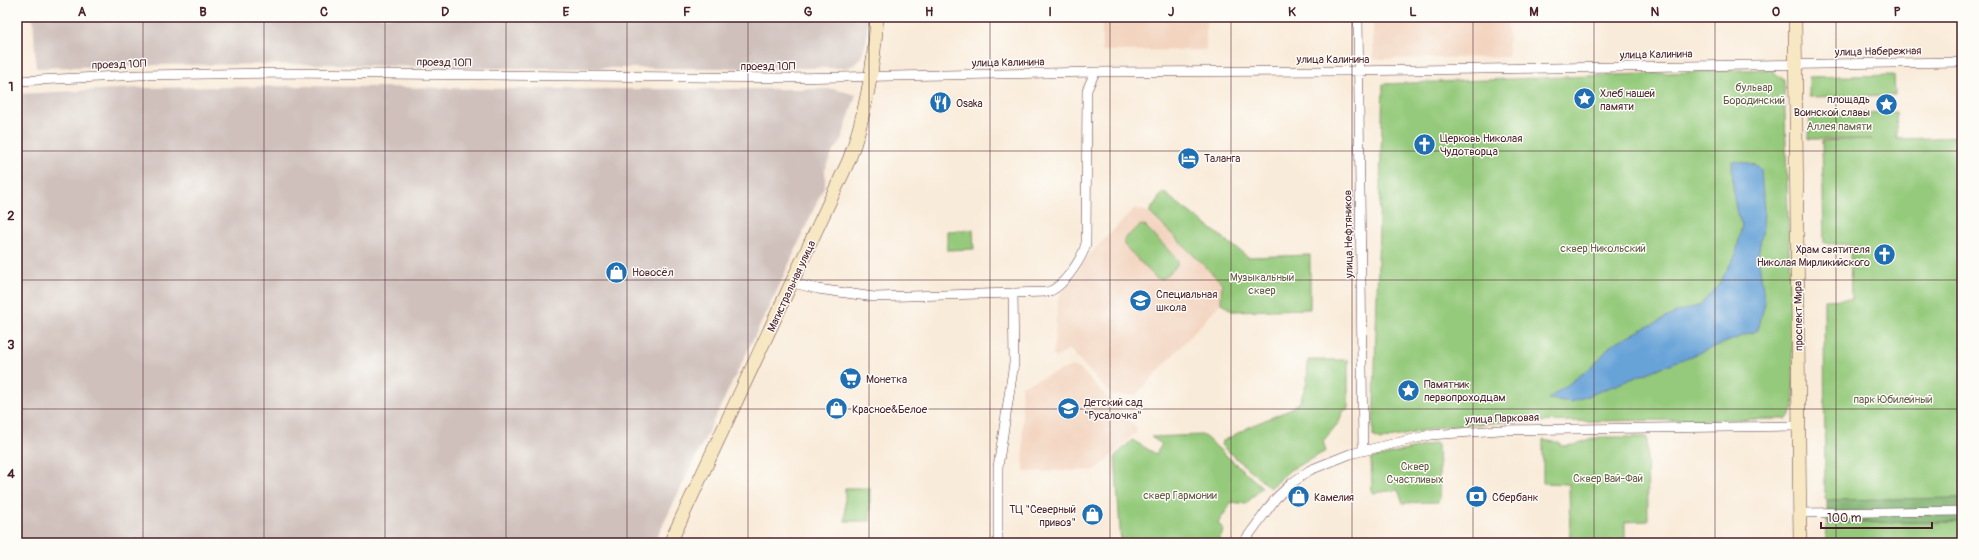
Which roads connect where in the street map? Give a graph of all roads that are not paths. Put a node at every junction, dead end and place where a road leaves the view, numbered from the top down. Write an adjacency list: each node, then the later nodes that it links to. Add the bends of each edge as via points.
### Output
1 (877, 17): 8 (main road, Магистральная улица)
2 (1358, 17): 6 (street, улица Нефтяников)
3 (1794, 17): 5 (main road, проспект Мира)
4 (1962, 62): 5 (street, улица Набережная)
5 (1795, 64): 6 (street, улица Калинина); 12 (main road, проспект Мира)
6 (1358, 71): 7 (street, улица Калинина); 13 (street, улица Нефтяников)
7 (1095, 72): 8 (street, улица Калинина); 11 (street, via 1087,90 1085,249 1058,288 1047,292)
8 (870, 77): 9 (street, проезд 10П, via 295,72 140,75); 10 (main road, Магистральная улица, via 860,129 849,160)
9 (17, 81)
10 (792, 283): 11 (street, via 865,296); 16 (main road, Магистральная улица)
11 (1013, 293): 17 (street, via 1014,363 998,467)
12 (1799, 426): 13 (street, улица Парковая, via 1469,431 1430,435); 15 (main road, проспект Мира)
13 (1363, 451): 18 (street, улица Парковая, via 1320,466 1292,483 1269,507)
14 (1962, 511): 15 (street)
15 (1800, 514): 19 (main road, проспект Мира)
16 (670, 543)
17 (998, 543)
18 (1243, 543)
19 (1800, 543)

